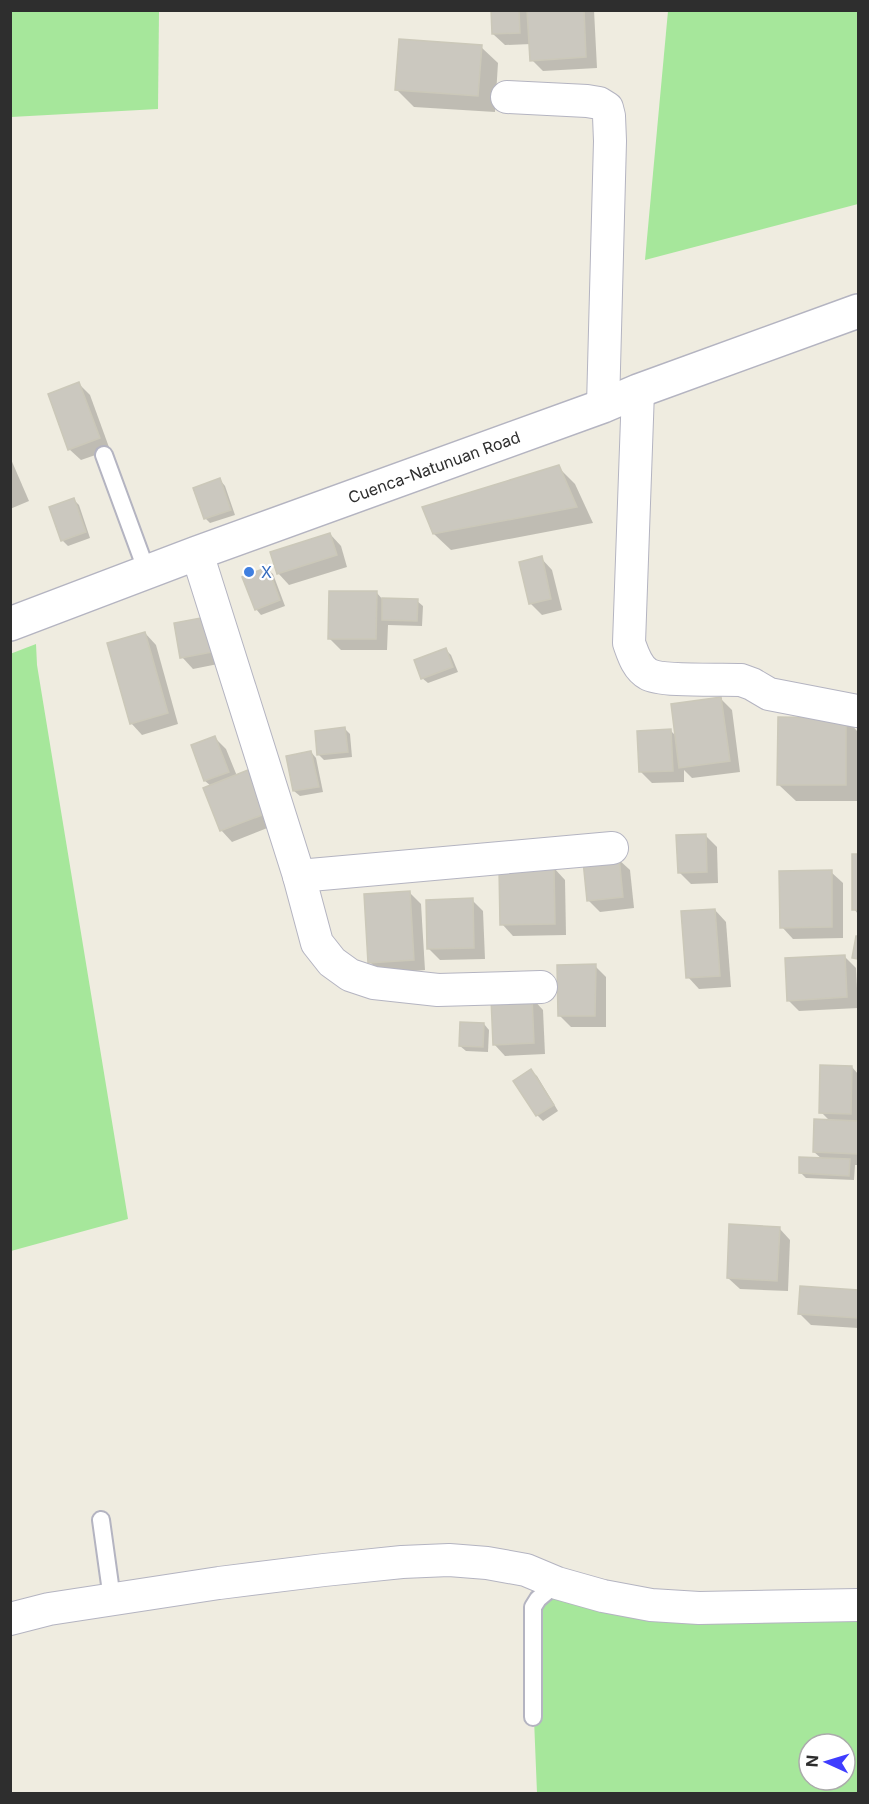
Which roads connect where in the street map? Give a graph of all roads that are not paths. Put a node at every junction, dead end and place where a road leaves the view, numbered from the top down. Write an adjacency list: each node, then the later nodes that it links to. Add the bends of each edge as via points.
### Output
1 (507, 97): 4 (street, via 587,101 607,108 610,141)
2 (858, 311): 3 (main road, Cuenca-Natunuan Road)
3 (638, 391): 4 (main road, Cuenca-Natunuan Road); 9 (street, via 629,643 638,663 648,674 662,679 741,680 769,694)
4 (603, 406): 6 (main road, Cuenca-Natunuan Road)
5 (104, 455): 7 (lane)
6 (197, 553): 7 (main road, Cuenca-Natunuan Road); 11 (street)
7 (147, 572): 8 (main road, Cuenca-Natunuan Road)
8 (10, 624)
9 (857, 711)
10 (612, 848): 11 (street)
11 (299, 876): 12 (street, via 317,943 332,962 350,975 374,983 438,990)
12 (541, 987)
13 (101, 1520): 15 (lane)
14 (557, 1584): 15 (street, via 526,1570 449,1560 324,1570); 16 (street, via 651,1605); 18 (lane, via 533,1607)
15 (112, 1599): 17 (street)
16 (858, 1605)
17 (10, 1618)
18 (533, 1717)

